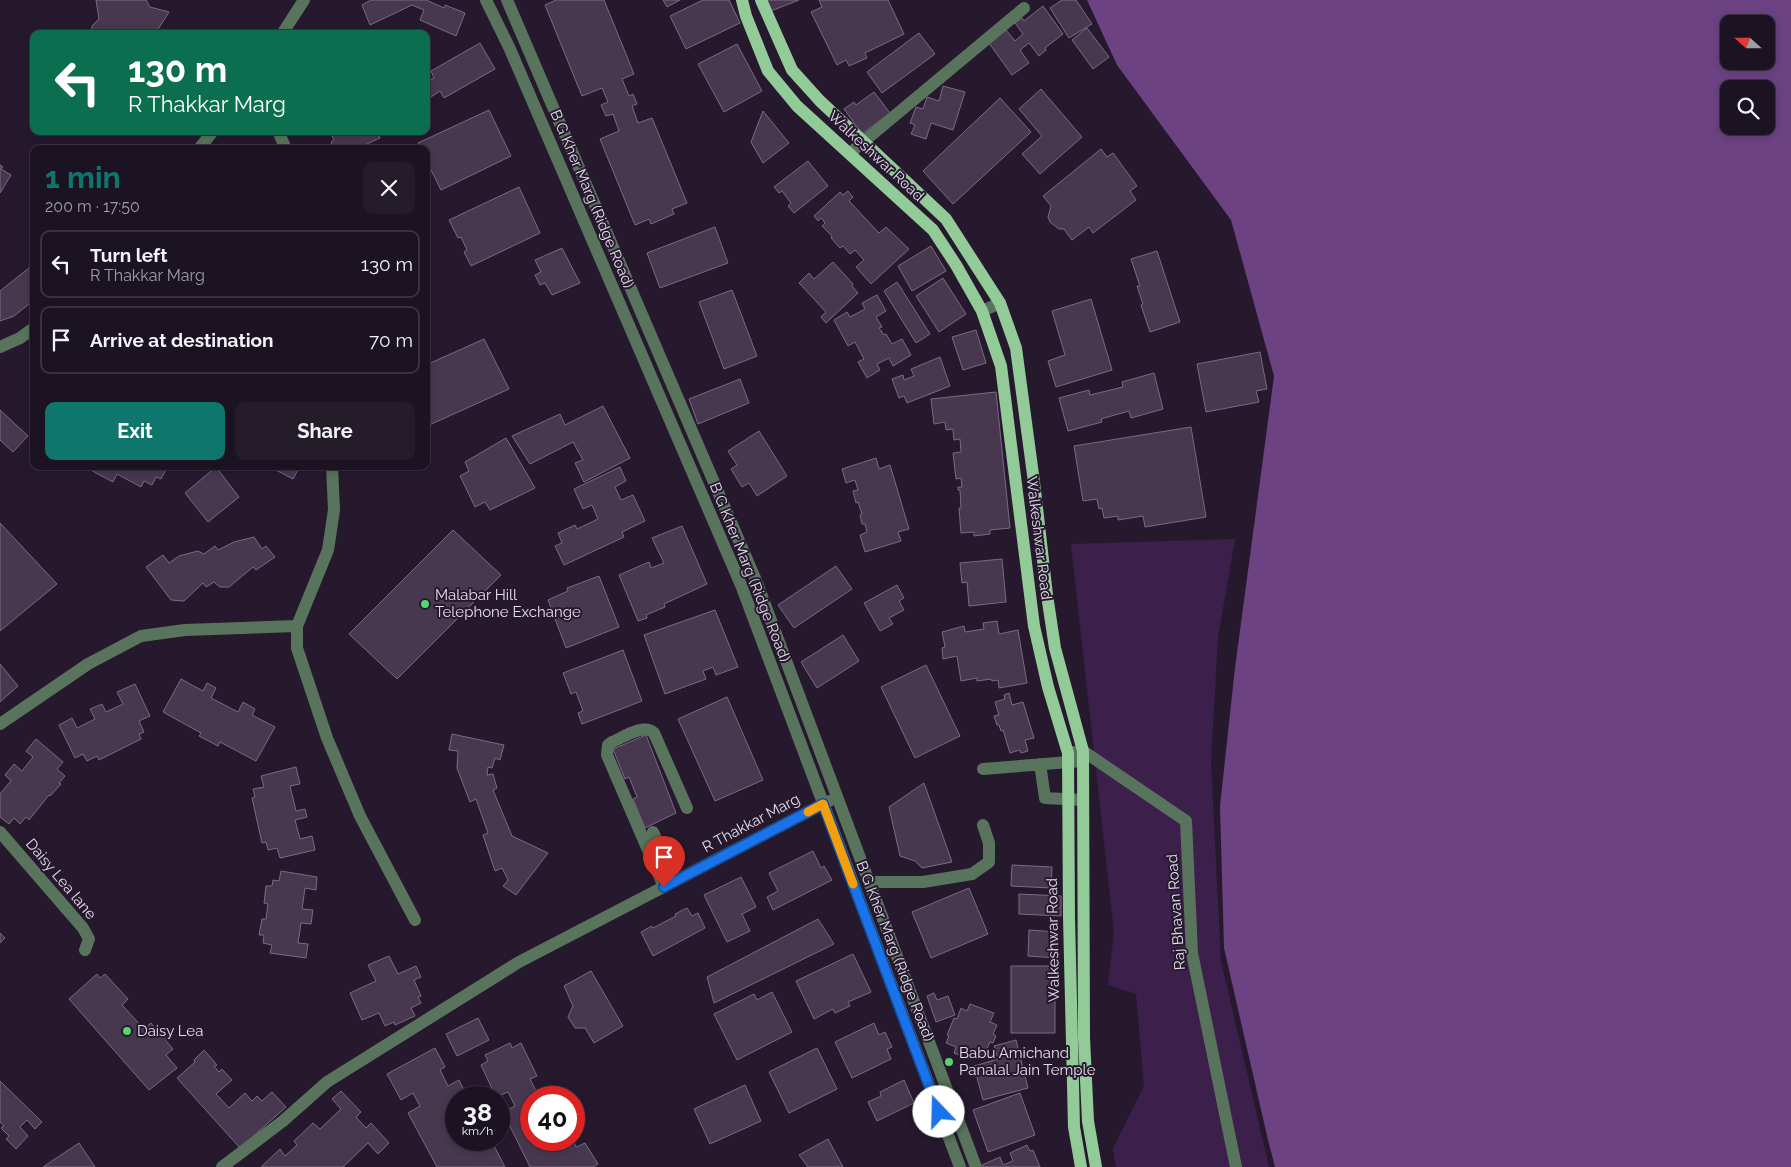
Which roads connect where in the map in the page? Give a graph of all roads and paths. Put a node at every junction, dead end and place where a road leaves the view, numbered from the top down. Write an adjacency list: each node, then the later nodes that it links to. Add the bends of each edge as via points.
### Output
1 (304, 0): 7 (street)
2 (486, 0): 28 (street, B G Kher Marg (Ridge Road), via 740,585)
3 (507, 0): 25 (street, B G Kher Marg (Ridge Road), via 755,578)
4 (742, 0): 11 (main road, Walkeshwar Road, via 768,71 797,106)
5 (761, 0): 9 (main road, Walkeshwar Road, via 792,70)
6 (1024, 8): 9 (street)
7 (285, 30)
8 (210, 135): 10 (street)
9 (864, 142): 11 (street); 12 (main road, Walkeshwar Road)
10 (202, 145)
11 (850, 153): 13 (main road, Walkeshwar Road)
12 (946, 218): 13 (street); 14 (main road, Walkeshwar Road)
13 (933, 230): 15 (main road, Walkeshwar Road)
14 (1000, 303): 15 (street); 21 (main road, Walkeshwar Road, via 1016,348 1055,648)
15 (982, 312): 22 (main road, Walkeshwar Road, via 1001,366 1034,626)
16 (30, 331): 17 (street)
17 (0, 347)
18 (332, 470): 19 (street, via 334,510 328,550)
19 (297, 626): 20 (street, via 185,630 141,636 88,664); 36 (street, via 297,648 327,738 360,816)
20 (0, 724)
21 (1083, 756): 22 (street); 27 (main road, Walkeshwar Road); 43 (street, Raj Bhavan Road, via 1186,820 1192,953)
22 (1068, 757): 23 (street); 26 (main road, Walkeshwar Road)
23 (1040, 764): 24 (street); 26 (street, via 1045,798)
24 (983, 769)
25 (838, 797): 28 (street, R Thakkar Marg); 34 (street, B G Kher Marg (Ridge Road))
26 (1068, 798): 27 (street); 41 (main road, Walkeshwar Road, via 1074,1127)
27 (1082, 800): 42 (main road, Walkeshwar Road, via 1084,1038 1088,1121)
28 (823, 804): 33 (street, R Thakkar Marg); 39 (street, B G Kher Marg (Ridge Road))
29 (687, 808): 35 (street, via 650,729 645,728 608,745 607,755)
30 (983, 825): 34 (street, via 989,843 989,862 972,874 923,882)
31 (0, 832): 37 (street, Daisy Lea lane, via 83,928 88,939)
32 (654, 832): 33 (street)
33 (675, 881): 35 (street, R Thakkar Marg)
34 (870, 882): 40 (street, B G Kher Marg (Ridge Road))
35 (664, 887): 38 (street, R Thakkar Marg, via 518,962 327,1082)
36 (415, 920)
37 (85, 950)
38 (222, 1167)
39 (960, 1167)
40 (976, 1167)
41 (1080, 1167)
42 (1096, 1167)
43 (1236, 1167)

